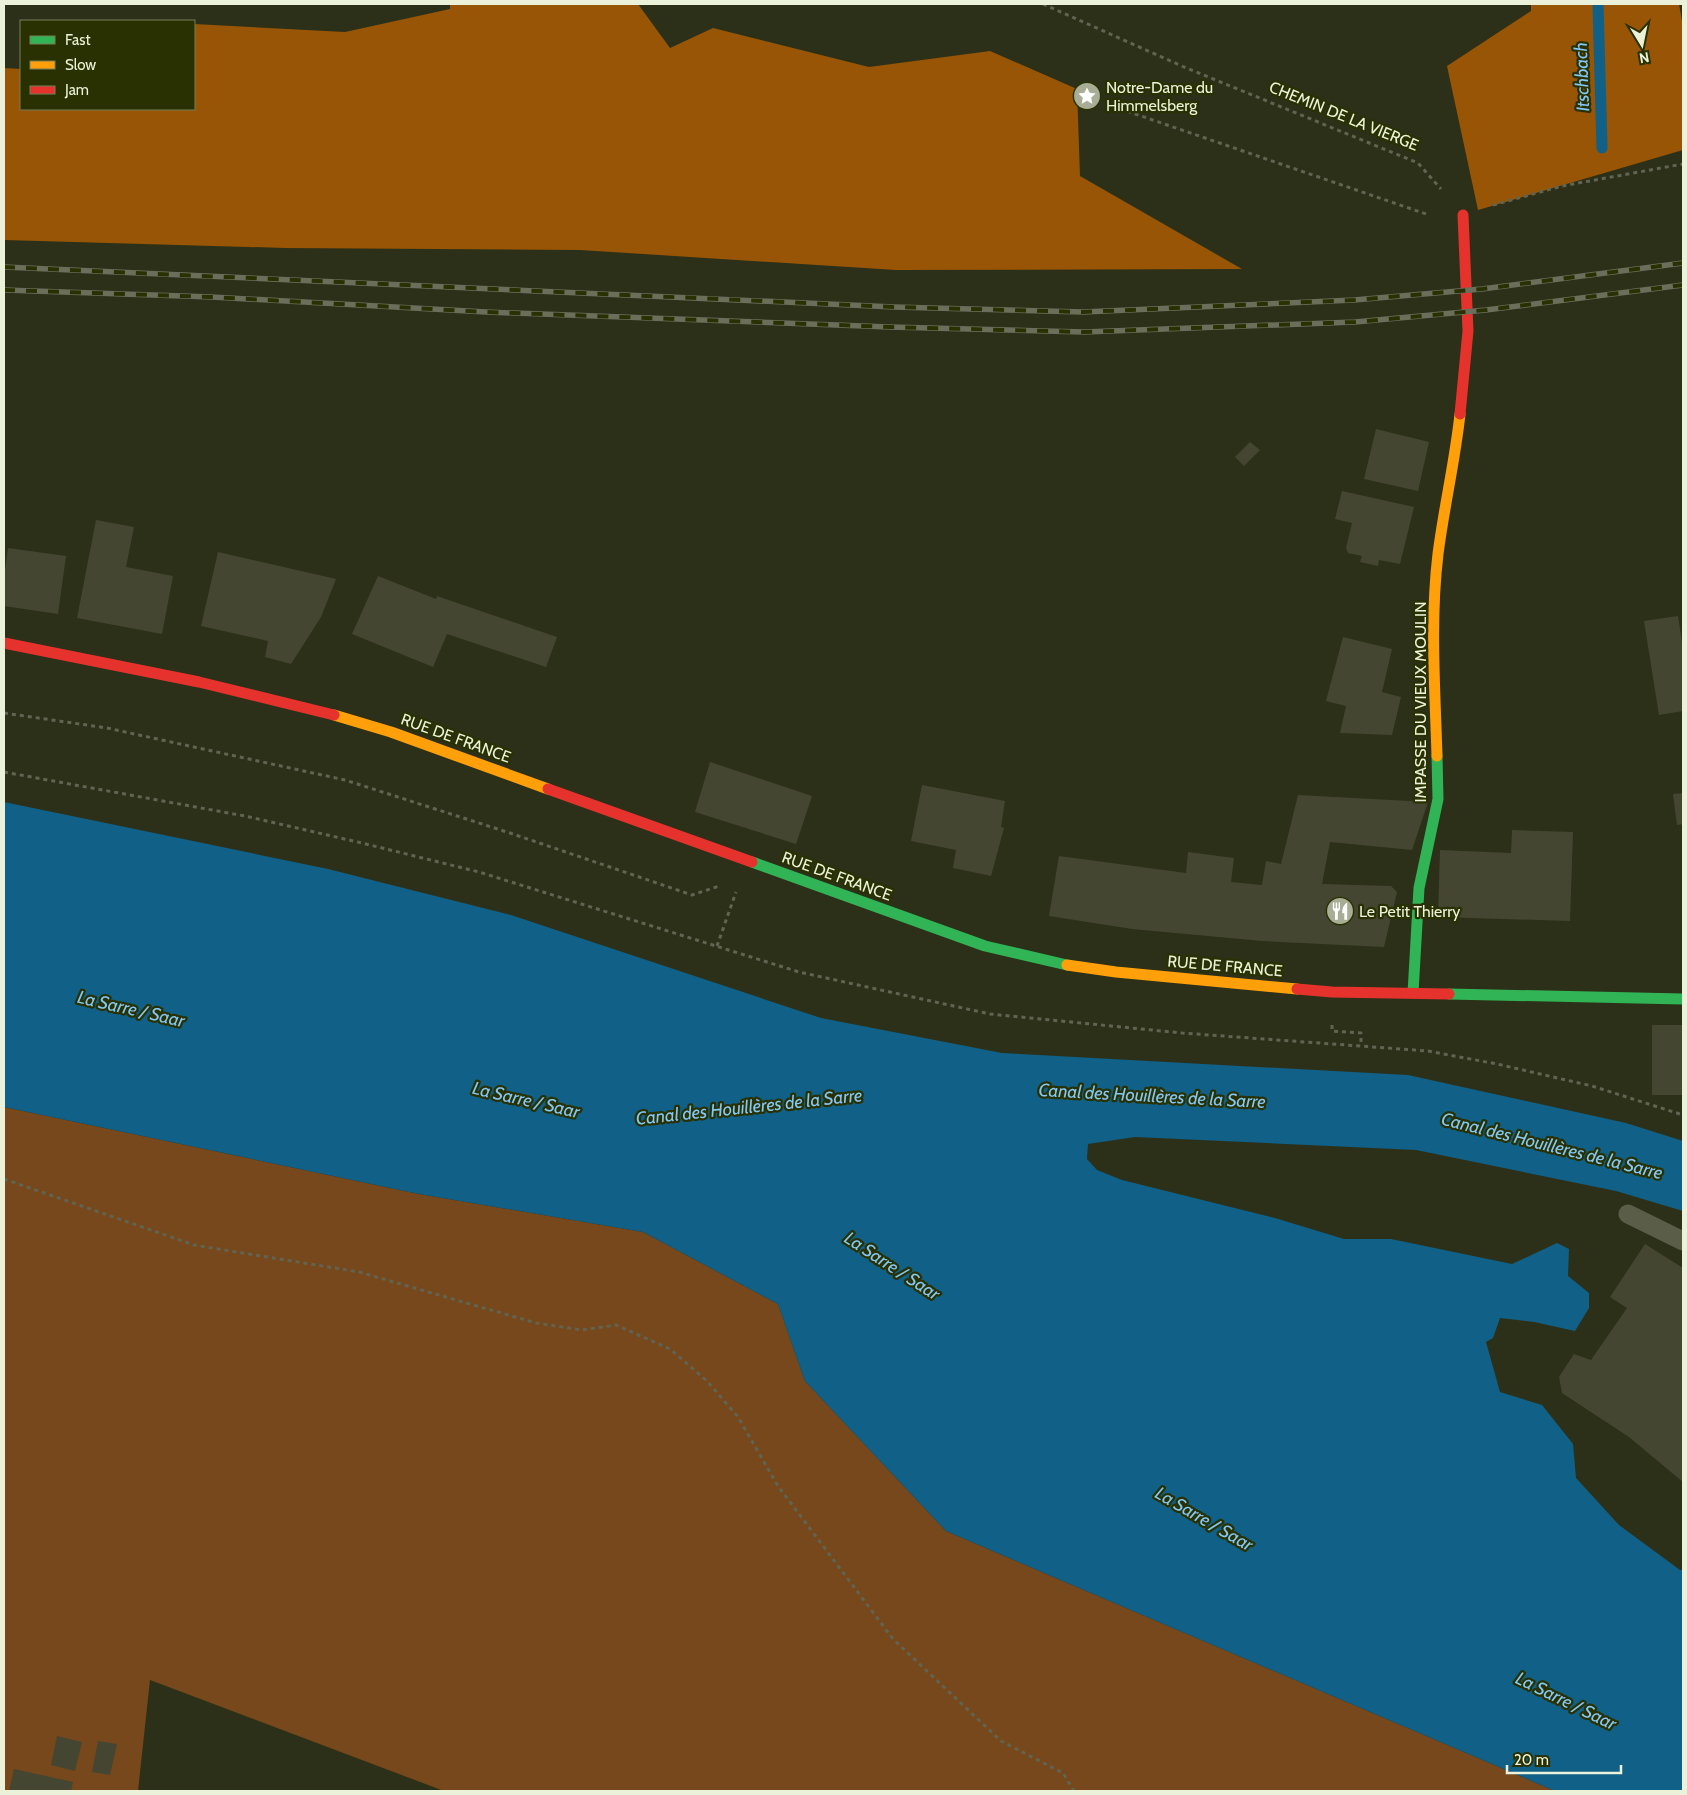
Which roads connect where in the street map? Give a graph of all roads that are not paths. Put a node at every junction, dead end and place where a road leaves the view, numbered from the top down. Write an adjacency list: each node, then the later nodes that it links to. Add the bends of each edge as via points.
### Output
1 (1464, 221): 3 (main road, IMPASSE DU VIEUX MOULIN, via 1468,330 1455,460 1438,554 1434,642 1438,799 1419,888)
2 (4, 643): 3 (main road, RUE DE FRANCE, via 175,675 257,694 382,730 985,946 1054,963 1171,978 1332,992)
3 (1413, 993): 4 (main road, RUE DE FRANCE)
4 (1683, 998)
5 (1628, 1214): 6 (lane)
6 (1683, 1241)

